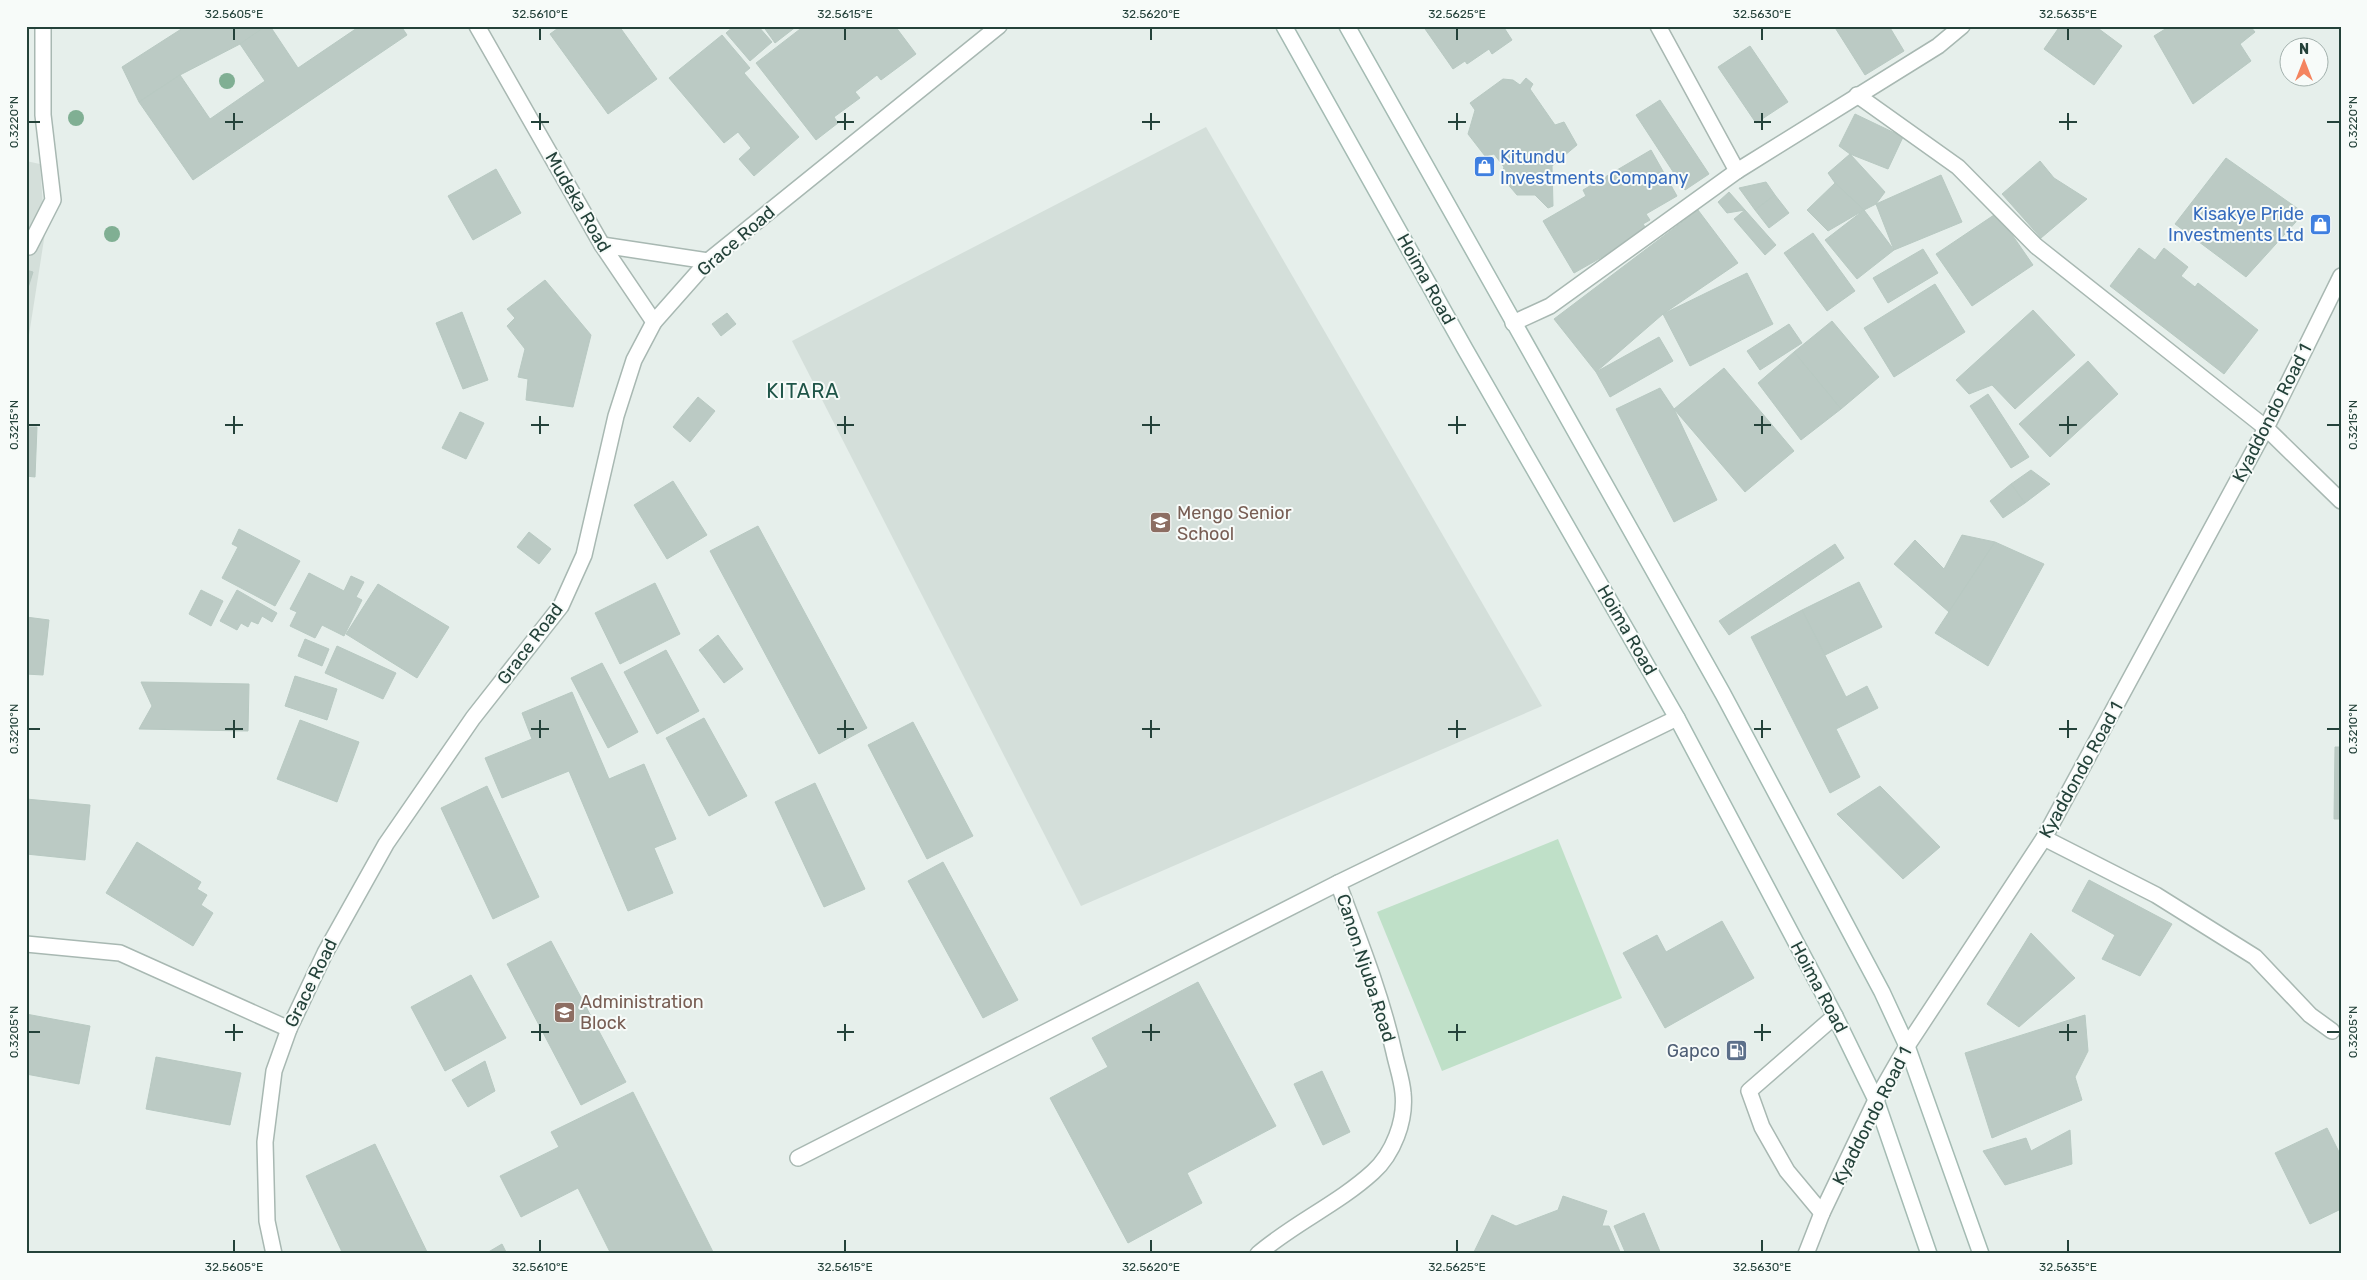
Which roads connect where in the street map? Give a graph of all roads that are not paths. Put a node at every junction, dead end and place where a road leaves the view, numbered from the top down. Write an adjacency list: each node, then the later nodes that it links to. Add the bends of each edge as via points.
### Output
1 (43, 26): 11 (street, via 43,116 52,200)
2 (477, 26): 10 (street, Mudeka Road)
3 (999, 26): 12 (street, Grace Road)
4 (1284, 26): 18 (street, Hoima Road)
5 (1347, 26): 15 (street)
6 (1658, 26): 9 (street)
7 (1962, 26): 8 (street, via 1938,46)
8 (1857, 96): 9 (street); 16 (street, via 1958,166 2036,246)
9 (1737, 171): 15 (street, via 1550,306)
10 (602, 246): 12 (street); 14 (street, Mudeka Road)
11 (29, 247)
12 (708, 261): 14 (street, Grace Road)
13 (2341, 276): 16 (street, Kyaddondo Road 1)
14 (654, 322): 23 (street, Grace Road, via 634,360 616,416 584,554 561,606 472,718 386,844 325,953)
15 (1513, 322): 25 (street, via 1723,694)
16 (2266, 428): 17 (street); 19 (street, Kyaddondo Road 1)
17 (2341, 501)
18 (1677, 718): 20 (street); 22 (street, Hoima Road)
19 (2044, 838): 24 (street, via 2156,895 2254,957 2310,1015); 25 (street, Kyaddondo Road 1)
20 (1338, 883): 27 (street); 30 (street, Canon Njuba Road, via 1385,1011 1404,1094 1401,1119 1393,1145 1374,1171 1344,1196)
21 (26, 944): 23 (street, via 120,954)
22 (1835, 1016): 26 (street, Hoima Road); 28 (street, via 1749,1091 1762,1126 1787,1171)
23 (288, 1029): 29 (street, Grace Road, via 274,1071 265,1142 267,1221)
24 (2332, 1031)
25 (1907, 1046): 26 (street, Kyaddondo Road 1); 33 (street)
26 (1876, 1100): 28 (street, Kyaddondo Road 1); 32 (street, Hoima Road)
27 (798, 1158)
28 (1822, 1213): 31 (street, Kyaddondo Road 1)
29 (274, 1254)
30 (1258, 1254)
31 (1806, 1254)
32 (1929, 1254)
33 (1980, 1254)

